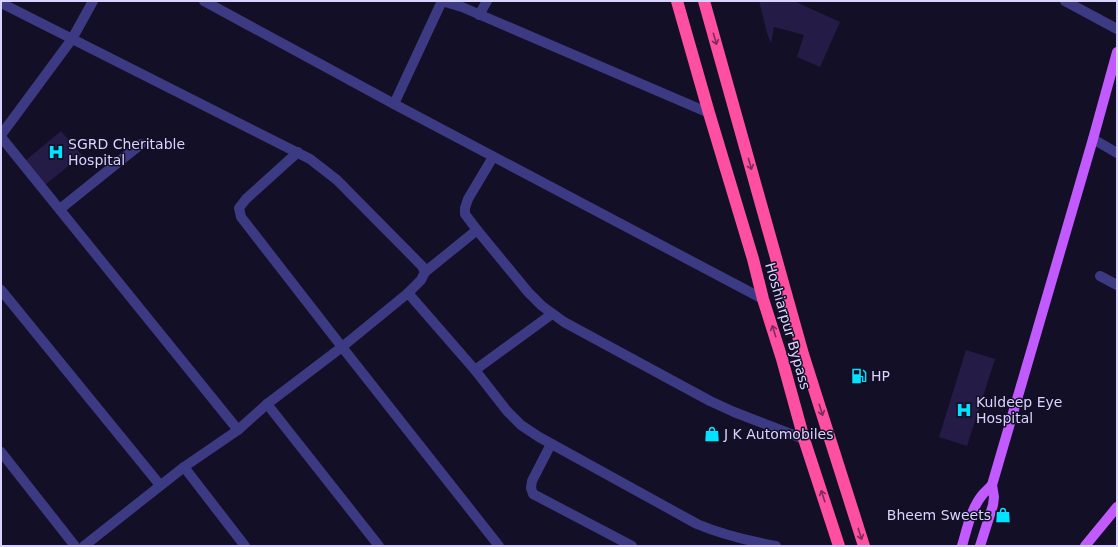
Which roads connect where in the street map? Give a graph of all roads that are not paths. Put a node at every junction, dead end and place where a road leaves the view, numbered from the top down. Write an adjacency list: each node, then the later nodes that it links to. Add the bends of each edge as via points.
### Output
1 (93, 1): 11 (street)
2 (204, 1): 13 (street)
3 (442, 1): 9 (street); 13 (street)
4 (487, 1): 9 (street)
5 (677, 1): 14 (highway, Hoshiarpur Bypass)
6 (704, 1): 31 (highway, one-way to 31)
7 (1065, 1): 10 (street)
8 (1, 3): 11 (street)
9 (479, 15): 14 (street)
10 (1117, 29)
11 (72, 38): 15 (street); 18 (street)
12 (1117, 52): 16 (main road)
13 (394, 104): 20 (street)
14 (709, 113): 28 (highway, Hoshiarpur Bypass)
15 (1, 136): 21 (street)
16 (1093, 139): 19 (street); 41 (main road)
17 (141, 144): 21 (street)
18 (298, 152): 23 (street, via 337,180); 30 (street, via 246,199 239,208 241,217)
19 (1117, 153)
20 (493, 157): 22 (street, via 464,208 467,218); 28 (street)
21 (60, 209): 35 (street)
22 (477, 230): 23 (street); 29 (street, via 528,292)
23 (425, 272): 27 (street)
24 (1100, 276): 25 (street)
25 (1117, 285)
26 (1, 290): 40 (street)
27 (408, 293): 30 (street); 33 (street)
28 (764, 299): 32 (highway, Hoshiarpur Bypass, one-way to 28)
29 (552, 314): 33 (street); 36 (street, via 710,401)
30 (342, 347): 34 (street); 47 (street)
31 (803, 354): 32 (highway); 51 (highway, one-way to 51)
32 (782, 359): 36 (highway, Hoshiarpur Bypass)
33 (475, 370): 37 (street, via 521,425)
34 (267, 404): 35 (street); 46 (street)
35 (238, 430): 39 (street)
36 (804, 439): 50 (highway, Hoshiarpur Bypass, one-way to 36)
37 (551, 444): 48 (street, via 532,481 533,494); 49 (street, via 697,524 733,537)
38 (1, 452): 43 (street)
39 (184, 467): 40 (street); 45 (street)
40 (160, 485): 44 (street)
41 (992, 485): 52 (main road, via 983,494 972,513); 53 (main road, via 993,505)
42 (1117, 507): 54 (main road)
43 (75, 546)
44 (84, 546)
45 (245, 546)
46 (379, 546)
47 (499, 546)
48 (632, 546)
49 (776, 546)
50 (839, 546)
51 (864, 546)
52 (962, 546)
53 (980, 546)
54 (1085, 546)

